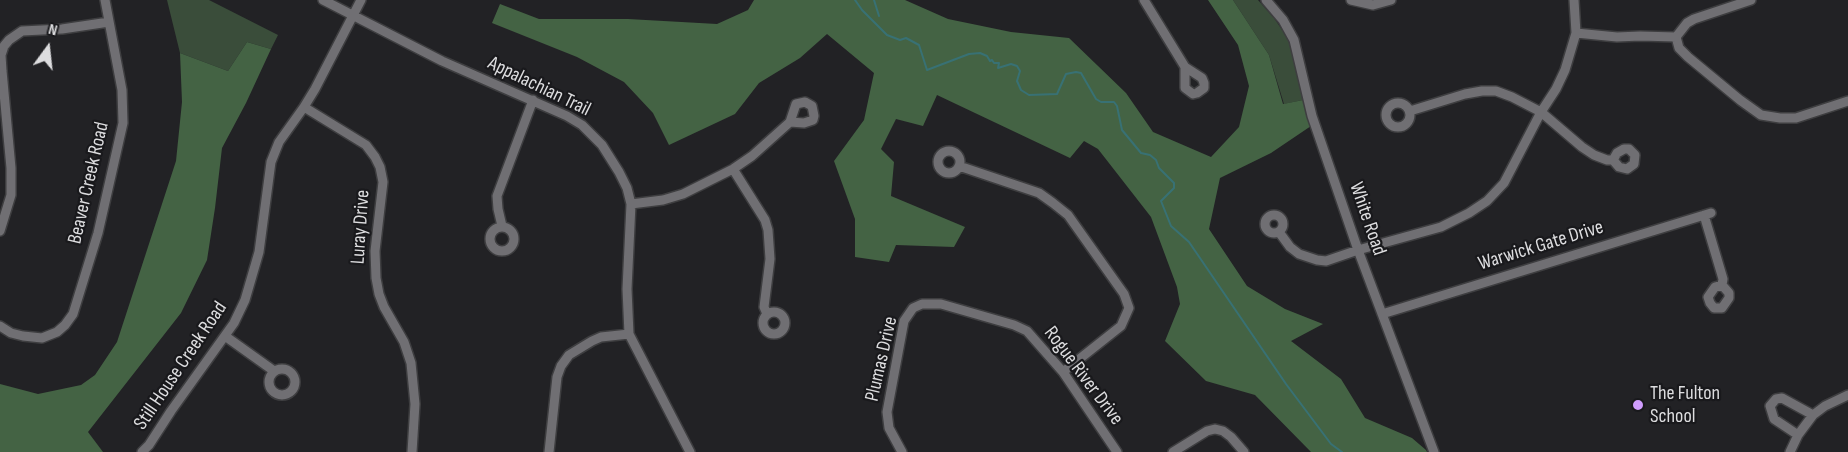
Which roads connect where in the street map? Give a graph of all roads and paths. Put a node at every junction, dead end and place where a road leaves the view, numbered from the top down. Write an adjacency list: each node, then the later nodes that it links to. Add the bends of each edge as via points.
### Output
1 (105, 0): 11 (street, Beaver Creek Road)
2 (323, 0): 10 (street, Appalachian Trail)
3 (361, 0): 10 (street, Still House Creek Road)
4 (1144, 0): 14 (street)
5 (1266, 0): 28 (street, White Road, via 1294,40 1312,116)
6 (1351, 0): 7 (street, via 1373,5)
7 (1391, 0)
8 (1574, 0): 12 (street)
9 (1751, 0): 13 (street, via 1694,19)
10 (352, 15): 15 (street, Appalachian Trail, via 442,61); 17 (street, Still House Creek Road)
11 (109, 22): 26 (street, via 22,32 4,46 1,55 11,195); 33 (street, Beaver Creek Road, via 122,90 123,123 98,232 71,318 42,338 11,333)
12 (1576, 33): 13 (street); 19 (street, via 1565,70)
13 (1676, 37): 16 (street, via 1679,48 1761,115 1796,118)
14 (1185, 67)
15 (533, 100): 24 (street, Appalachian Trail, via 574,121 602,145 627,188); 25 (street, via 497,196)
16 (1848, 101)
17 (304, 107): 35 (street, Still House Creek Road, via 279,142 271,162 259,252 245,300); 43 (street, Luray Drive, via 366,146 380,167 383,182 375,250 376,278 384,308 411,363 415,404)
18 (1410, 111): 19 (street, via 1482,91 1512,97)
19 (1541, 112): 21 (street, via 1593,155); 28 (street, via 1504,183 1487,201 1441,227)
20 (790, 122): 23 (street)
21 (1613, 160)
22 (959, 165): 37 (street, via 1039,192 1068,215 1124,294 1129,308 1121,326)
23 (733, 169): 24 (street, via 682,194); 31 (street, via 768,230 770,259 764,307)
24 (631, 204): 34 (street, Appalachian Trail)
25 (502, 226)
26 (0, 231)
27 (1279, 232): 28 (street, via 1299,254 1317,260 1334,259)
28 (1358, 250): 32 (street, White Road)
29 (1722, 285): 32 (street, Warwick Gate Drive, via 1707,214)
30 (913, 308): 37 (street, Rogue River Drive, via 940,304 1014,325 1027,331); 46 (street, Plumas Drive, via 904,321 887,412 889,428)
31 (767, 314)
32 (1382, 314): 50 (street, White Road)
33 (0, 326)
34 (628, 334): 44 (street, via 601,337 586,344 561,366); 45 (street, Appalachian Trail)
35 (225, 336): 36 (street); 41 (street, Still House Creek Road)
36 (274, 371)
37 (1063, 372): 47 (street, Rogue River Drive)
38 (1848, 395): 39 (street)
39 (1813, 415): 40 (street); 40 (street, via 1782,398 1770,406 1774,419)
40 (1798, 435): 51 (street)
41 (145, 449): 42 (street)
42 (158, 452)
43 (412, 452)
44 (549, 452)
45 (690, 452)
46 (902, 452)
47 (1117, 452)
48 (1173, 452): 49 (street, via 1215,429 1231,437)
49 (1245, 452)
50 (1434, 452)
51 (1790, 452)

